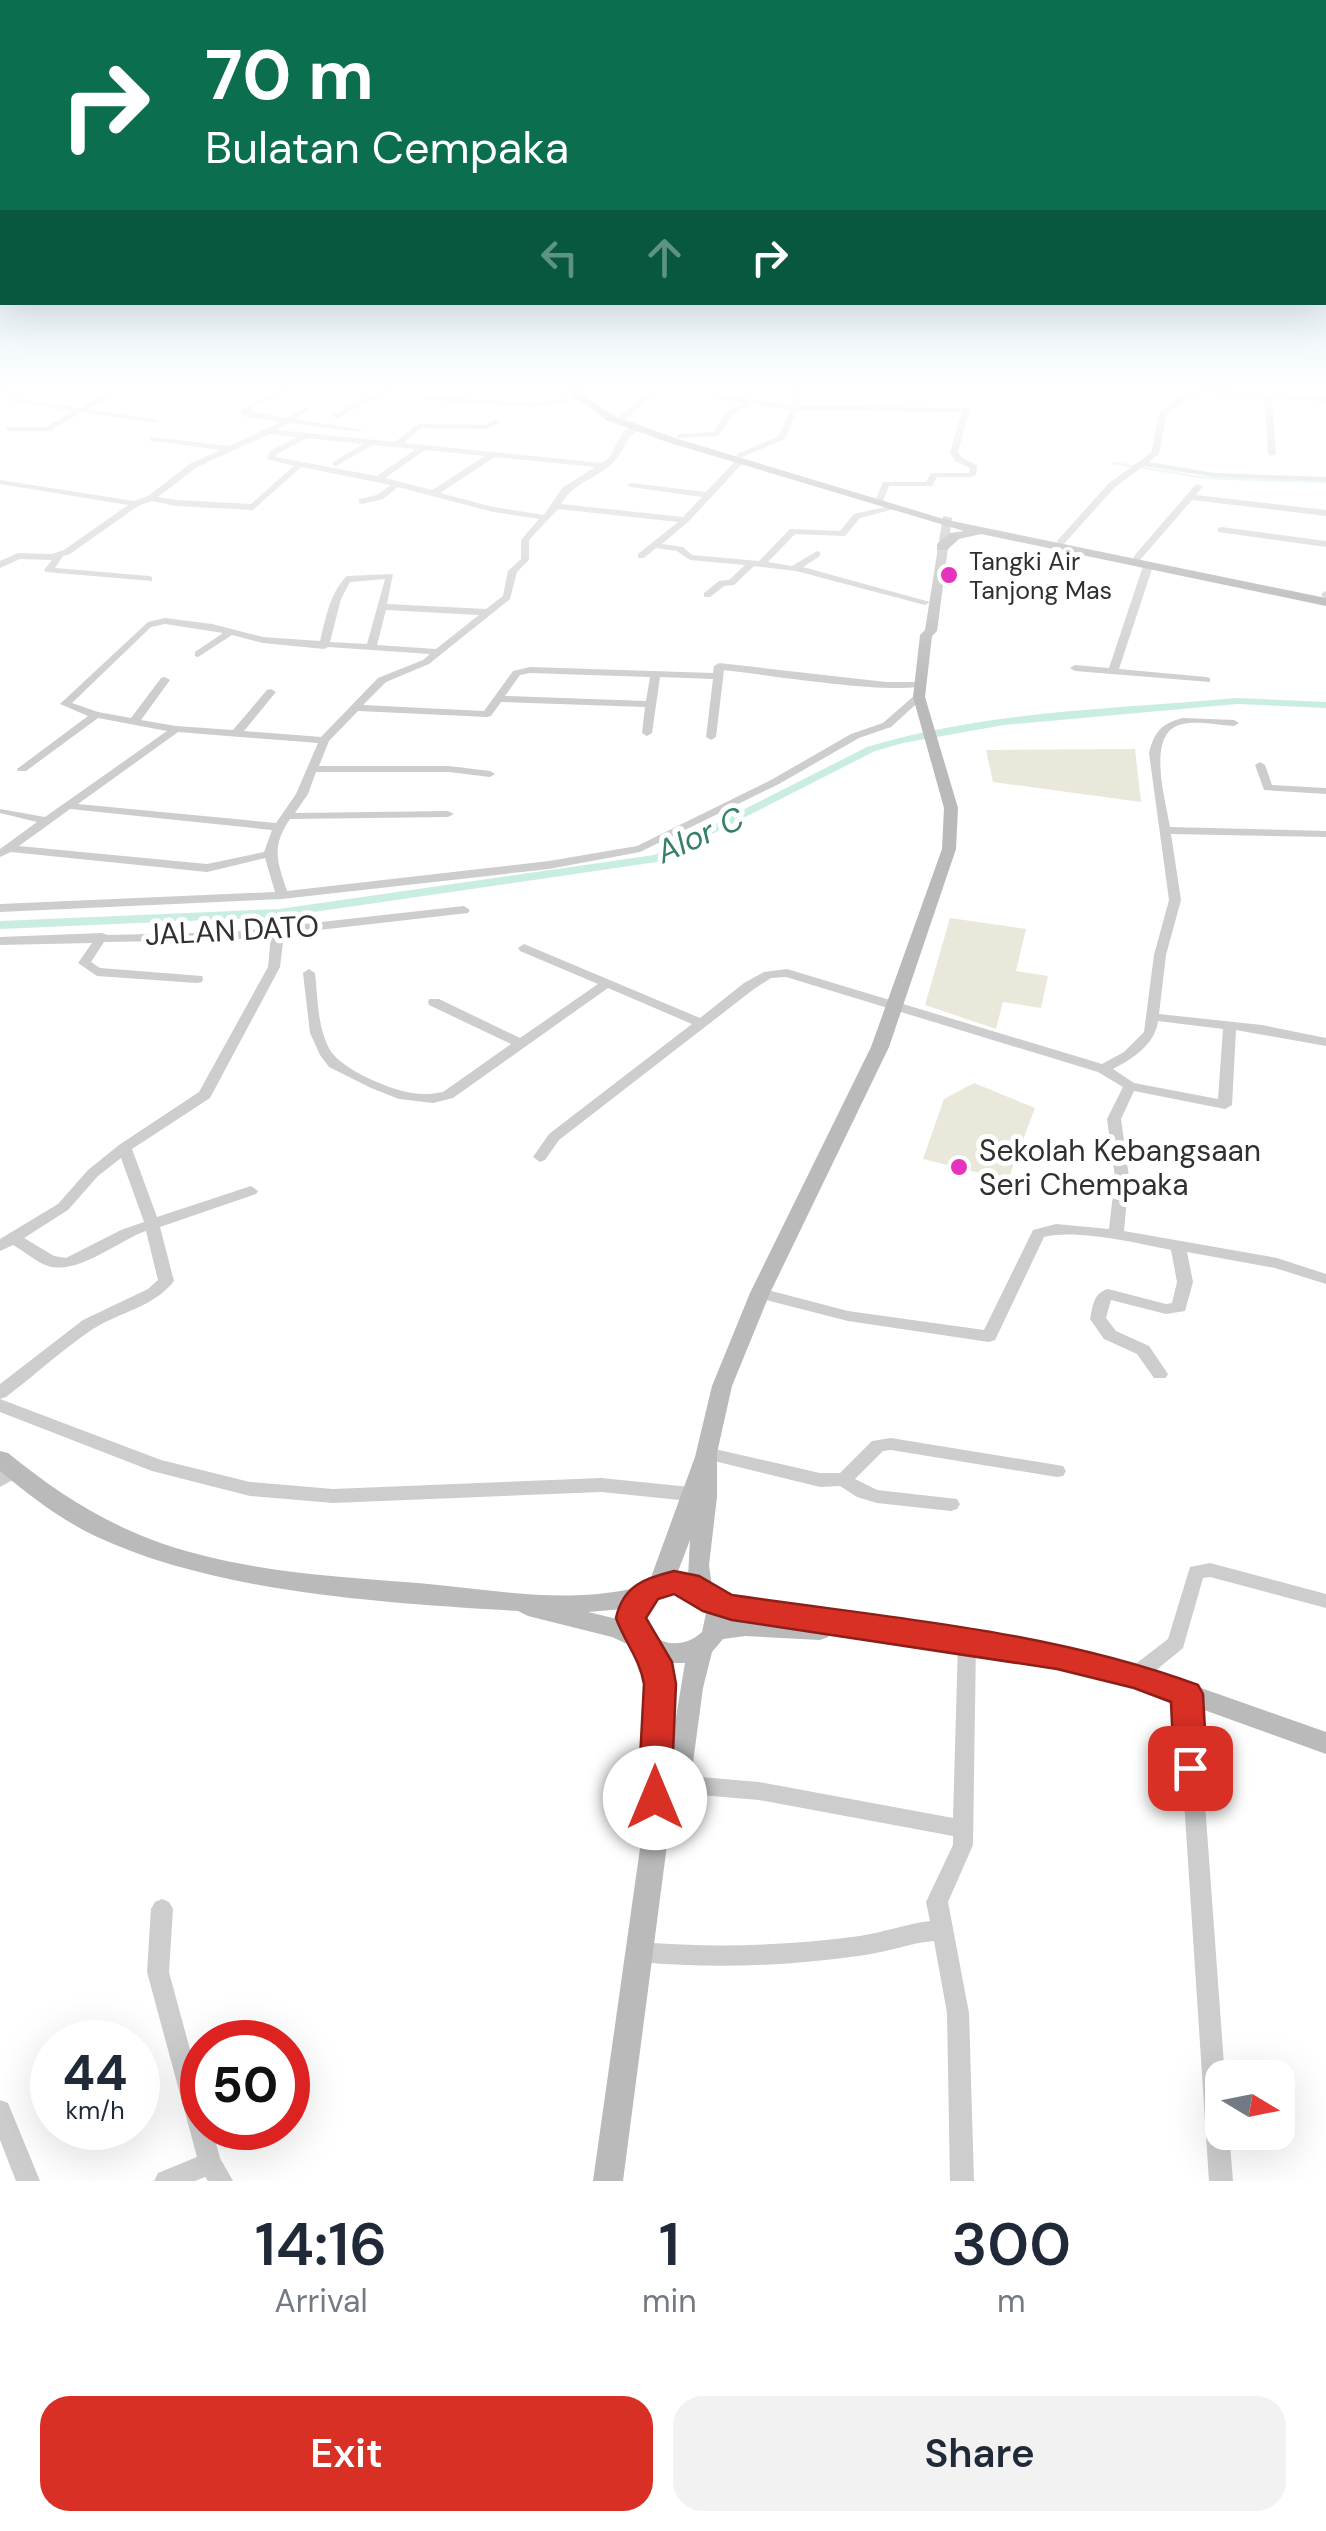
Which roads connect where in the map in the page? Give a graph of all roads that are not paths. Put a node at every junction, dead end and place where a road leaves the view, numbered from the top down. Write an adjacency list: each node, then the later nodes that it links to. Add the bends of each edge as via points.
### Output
1 (48, 490): 20 (street)
2 (162, 490): 17 (street)
3 (272, 490): 17 (street, via 253,506)
4 (388, 490): 18 (street)
5 (417, 490): 14 (street)
6 (439, 490): 14 (street)
7 (567, 490): 21 (street)
8 (663, 490): 15 (street)
9 (713, 490): 15 (street)
10 (843, 490): 19 (main road)
11 (886, 490): 19 (street)
12 (1110, 490): 28 (street)
13 (1196, 490): 16 (street)
14 (432, 494): 23 (street)
15 (708, 495): 24 (street)
16 (1191, 497): 22 (street); 34 (street)
17 (151, 498): 20 (street)
18 (362, 501)
19 (886, 503): 25 (main road); 25 (main road); 35 (street, via 858,516 842,534 793,532)
20 (135, 504): 32 (street)
21 (556, 506): 23 (street); 24 (street)
22 (1326, 514)
23 (543, 517): 43 (street, via 524,540 527,553 513,571 511,591)
24 (685, 520): 30 (street)
25 (940, 527): 27 (main road); 27 (main road); 28 (main road); 41 (main road); 47 (main road)
26 (1221, 530): 29 (street)
27 (992, 534): 34 (main road)
28 (1060, 543): 34 (main road)
29 (1326, 544)
30 (654, 545): 33 (street); 35 (street, via 690,557)
31 (817, 554): 37 (street)
32 (60, 556): 36 (street, via 18,556); 38 (street, via 49,570)
33 (641, 556)
34 (1142, 562): 40 (main road); 53 (street)
35 (757, 564): 37 (street); 39 (street)
36 (0, 565)
37 (798, 568): 41 (street)
38 (149, 579)
39 (707, 595)
40 (1326, 597)
41 (925, 602): 47 (main road)
42 (381, 608): 43 (street); 48 (street, via 390,576 347,579); 49 (street)
43 (486, 612): 50 (street)
44 (224, 613): 45 (street)
45 (212, 627): 46 (street); 63 (street, via 160,620 148,625 67,700 69,707)
46 (232, 631): 48 (street); 51 (street)
47 (926, 636): 58 (main road)
48 (324, 646): 49 (street)
49 (371, 648): 50 (street)
50 (438, 652): 62 (street, via 382,680)
51 (198, 654)
52 (1074, 668): 53 (street)
53 (1112, 671): 57 (street)
54 (655, 674): 55 (street); 60 (street, via 523,671); 61 (street)
55 (716, 676): 58 (street, via 725,664); 69 (street)
56 (164, 680): 64 (street)
57 (1206, 680)
58 (919, 691): 86 (street, via 887,724 640,849 550,866); 97 (main road, via 951,808 951,835)
59 (271, 692): 67 (street)
60 (500, 698): 61 (street); 62 (street, via 479,715)
61 (652, 704): 68 (street)
62 (356, 708): 70 (street)
63 (96, 715): 64 (street); 72 (street)
64 (136, 720): 66 (street)
65 (1234, 723): 82 (street, via 1177,722 1159,730 1154,753)
66 (176, 730): 67 (street); 76 (street)
67 (237, 732): 70 (street)
68 (648, 734)
69 (711, 737)
70 (324, 740): 73 (street)
71 (1260, 765): 75 (street, via 1268,788)
72 (22, 769)
73 (312, 770): 74 (street); 79 (street)
74 (490, 774)
75 (1326, 791)
76 (69, 806): 80 (street); 81 (street)
77 (4, 811): 80 (street)
78 (448, 814): 79 (street)
79 (289, 816): 81 (street)
80 (47, 821): 84 (street)
81 (280, 827): 85 (street)
82 (1168, 830): 83 (street); 98 (street, via 1175,900)
83 (1326, 834)
84 (5, 851): 85 (street, via 206,868)
85 (269, 854): 86 (street)
86 (282, 895): 87 (street)
87 (0, 908)
88 (464, 910): 89 (street, JALAN DATO)
89 (278, 931): 90 (street, JALAN DATO); 105 (street, via 274,967 205,1095)
90 (102, 938): 91 (street, JALAN DATO); 94 (street, via 84,963 96,972)
91 (0, 941)
92 (524, 948): 95 (street)
93 (309, 974): 102 (street, via 326,1056 402,1097 448,1095)
94 (197, 979)
95 (607, 983): 99 (street); 102 (street)
96 (434, 1002): 102 (street)
97 (896, 1007): 99 (street, via 788,973 749,986); 103 (street); 113 (main road)
98 (1153, 1017): 100 (street); 103 (street, via 1141,1045)
99 (700, 1023): 106 (street, via 554,1136)
100 (1230, 1026): 101 (street); 104 (street, via 1226,1105)
101 (1326, 1042)
102 (521, 1044)
103 (1103, 1069): 104 (street)
104 (1130, 1086): 109 (street, via 1114,1119 1122,1176)
105 (124, 1148): 108 (street); 110 (street, via 63,1208)
106 (540, 1157)
107 (250, 1191): 108 (street)
108 (152, 1224): 110 (street, via 68,1263); 115 (street, via 166,1274 162,1287 89,1324)
109 (1116, 1235): 111 (street); 113 (street, via 1056,1229 1038,1234 989,1336 848,1316)
110 (7, 1242)
111 (1178, 1245): 112 (street); 114 (street, via 1186,1282 1180,1307 1108,1294 1098,1320 1108,1334 1143,1350)
112 (1326, 1279)
113 (760, 1293): 117 (main road, via 722,1386)
114 (1160, 1374)
115 (0, 1393)
116 (0, 1405): 121 (street, via 158,1466 280,1492 333,1496 570,1485)
117 (706, 1454): 120 (street); 121 (main road); 124 (main road, via 698,1565)
118 (5, 1470): 125 (main road, via 99,1526 211,1566)
119 (1056, 1471): 120 (street, via 891,1444 878,1446)
120 (844, 1480): 122 (street, via 876,1495)
121 (690, 1494): 123 (main road, via 679,1543)
122 (951, 1504)
123 (650, 1591): 124 (main road, via 688,1584); 125 (main road, via 599,1602); 129 (main road, via 631,1618)
124 (708, 1596): 127 (main road); 128 (main road, via 718,1611)
125 (504, 1600): 129 (main road, via 616,1628)
126 (1326, 1601): 131 (street, via 1210,1570 1196,1572 1176,1643)
127 (882, 1632): 128 (main road, via 745,1626); 130 (main road)
128 (709, 1638): 129 (main road, via 680,1654); 134 (main road)
129 (643, 1642): 135 (main road, via 660,1684)
130 (966, 1642): 131 (main road); 136 (street)
131 (1136, 1676): 132 (main road)
132 (1187, 1694): 133 (main road); 146 (street)
133 (1326, 1743)
134 (677, 1784): 135 (main road); 136 (street, via 759,1791)
135 (657, 1820): 139 (main road)
136 (964, 1829): 138 (street, via 937,1902)
137 (162, 1908): 141 (street, via 158,1972)
138 (942, 1931): 139 (street, via 766,1956); 145 (street, via 958,2013)
139 (640, 1952): 144 (main road)
140 (0, 2111): 142 (street)
141 (215, 2172): 143 (street)
142 (28, 2181)
143 (166, 2181)
144 (608, 2181)
145 (962, 2181)
146 (1220, 2181)

